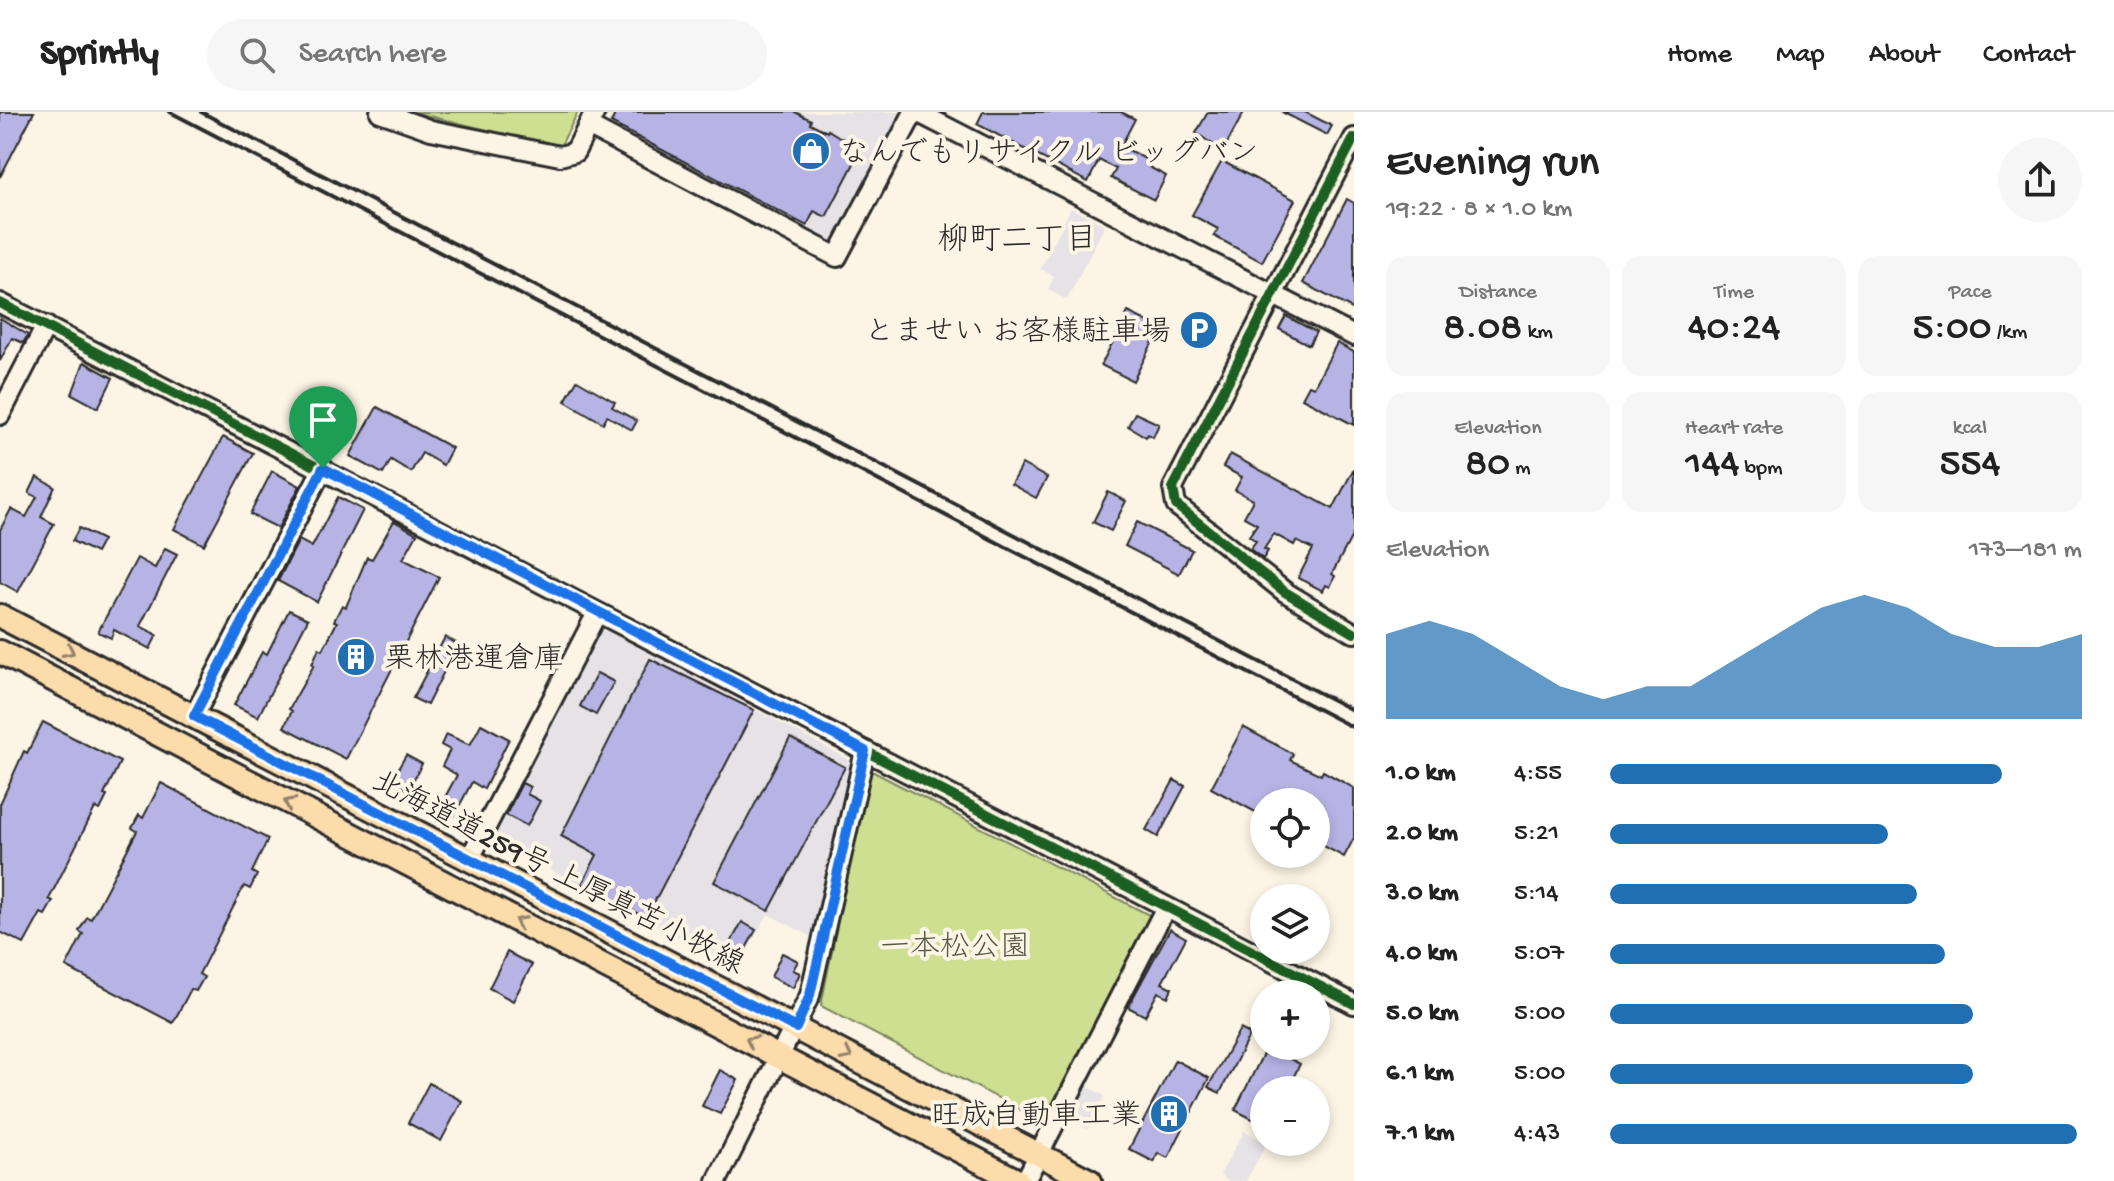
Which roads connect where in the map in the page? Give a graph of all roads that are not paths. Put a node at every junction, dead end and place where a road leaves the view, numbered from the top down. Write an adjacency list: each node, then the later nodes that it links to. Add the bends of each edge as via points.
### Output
1 (380, 112): 3 (street, via 431,130 547,156 575,152)
2 (916, 112): 3 (street, via 837,257); 5 (street)
3 (592, 119)
4 (1354, 138): 5 (street)
5 (1274, 294): 8 (street); 13 (street, via 1173,488 1176,505 1285,592)
6 (0, 303): 7 (street)
7 (46, 326): 9 (street); 10 (street)
8 (1354, 336)
9 (0, 415)
10 (323, 468): 11 (street); 15 (street)
11 (597, 613): 16 (street); 17 (street)
12 (0, 616): 15 (main road, 北海道道259号 上厚真苫小牧線, one-way to 15)
13 (1354, 633)
14 (0, 652): 21 (main road, 北海道道259号 上厚真苫小牧線, one-way to 14)
15 (194, 716): 17 (main road, 北海道道259号 上厚真苫小牧線)
16 (865, 751): 18 (street); 20 (street, via 810,995)
17 (470, 858): 20 (main road, 北海道道259号 上厚真苫小牧線)
18 (1166, 907): 19 (street); 22 (street)
19 (1354, 1004)
20 (796, 1028): 21 (street); 22 (main road, 北海道道259号 上厚真苫小牧線, one-way to 22)
21 (782, 1057): 23 (street); 24 (main road, 北海道道259号 上厚真苫小牧線)
22 (1039, 1155): 25 (street); 26 (main road, 北海道道259号 上厚真苫小牧線)
23 (717, 1181)
24 (1018, 1181)
25 (1025, 1181)
26 (1090, 1181)

